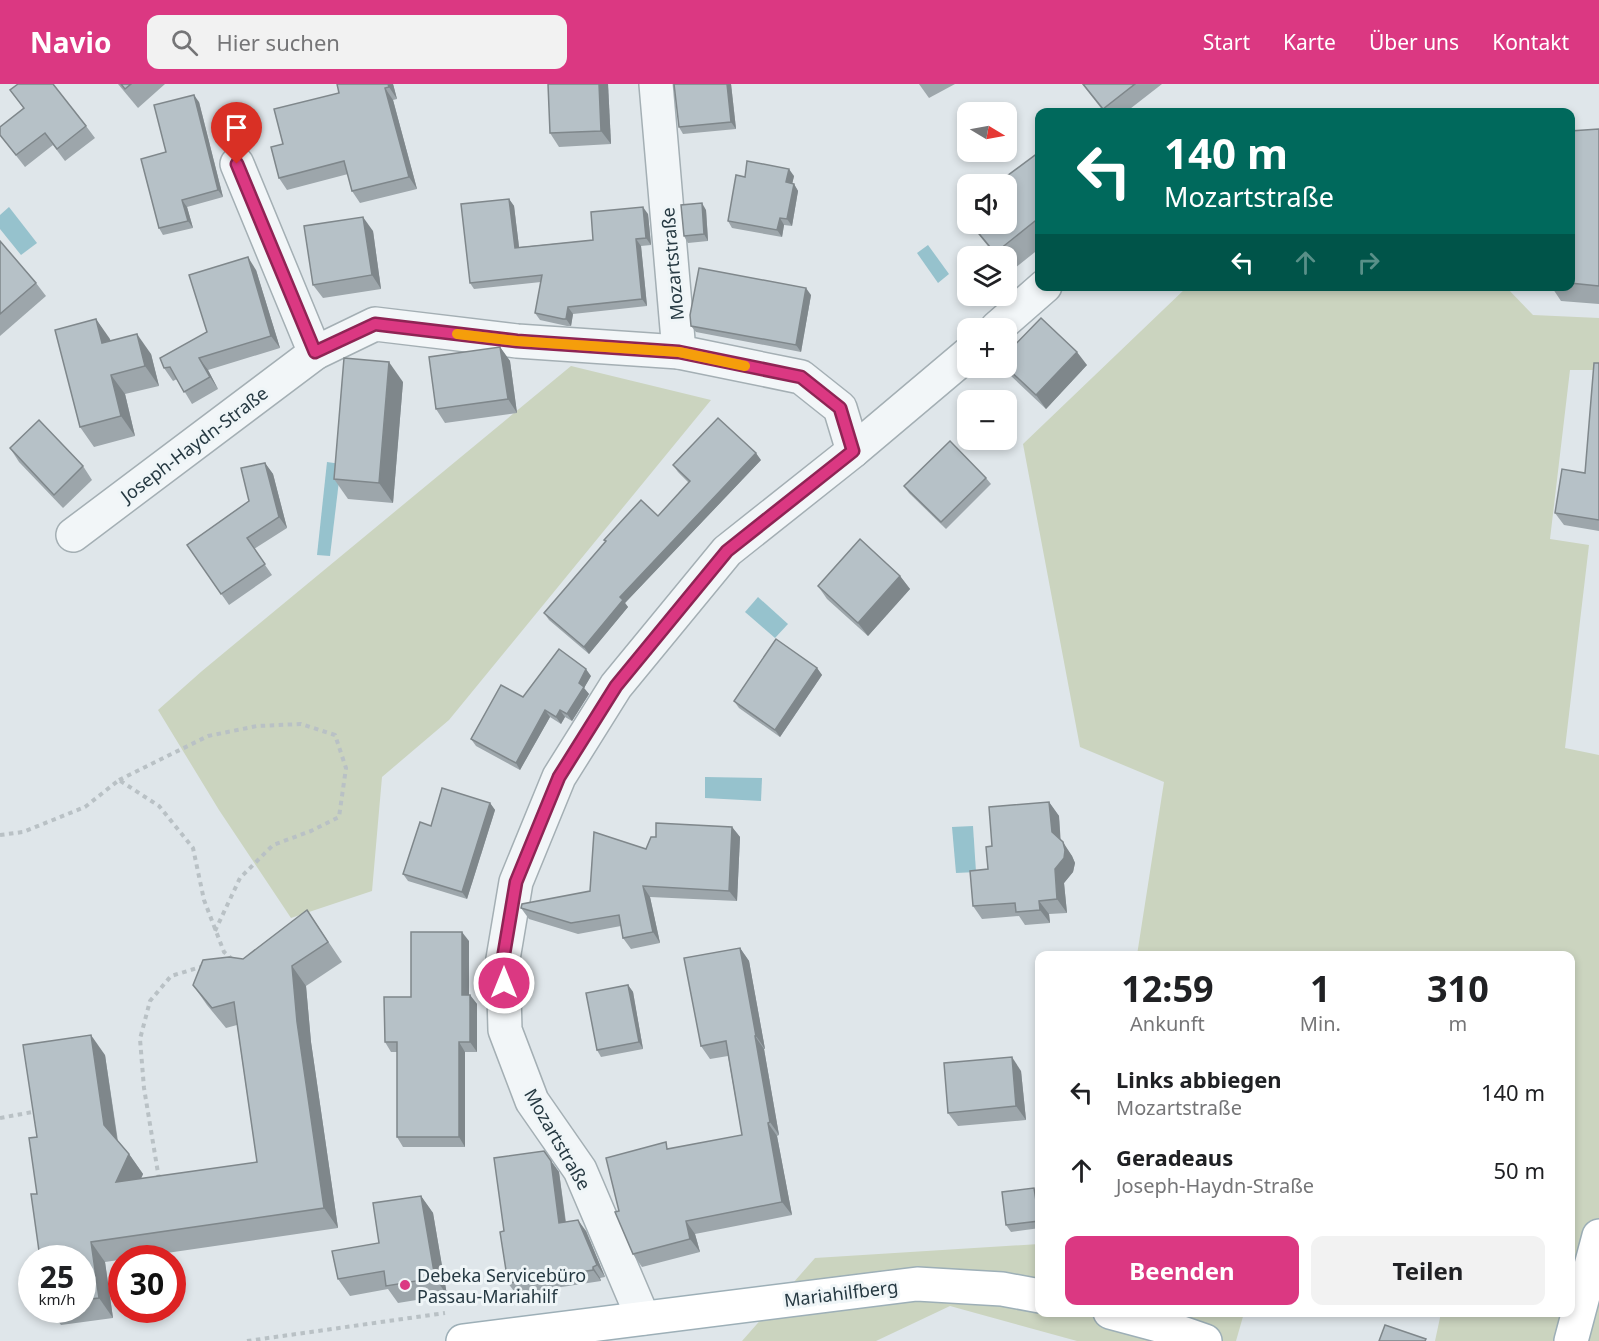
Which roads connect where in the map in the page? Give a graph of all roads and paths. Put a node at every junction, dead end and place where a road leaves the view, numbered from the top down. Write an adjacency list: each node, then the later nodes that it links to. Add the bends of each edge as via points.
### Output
1 (656, 84): 6 (street, Mozartstraße)
2 (237, 164): 5 (street)
3 (1039, 291): 4 (street)
4 (1008, 318)
5 (315, 352): 6 (street, Joseph-Haydn-Straße, via 375,324 517,341); 9 (street, Joseph-Haydn-Straße)
6 (679, 352): 8 (street, via 801,377 840,408)
7 (957, 363): 8 (street, Mozartstraße)
8 (853, 451): 21 (street, Mozartstraße, via 727,551 616,686 559,777 516,882 503,959 505,1030 532,1101 580,1170)
9 (73, 535)
10 (119, 780): 11 (path, via 85,807 23,832); 12 (path, via 159,806 193,848); 12 (path, via 208,736 257,726 301,724 335,735 346,768 339,817 273,845 240,878)
11 (0, 835)
12 (215, 931): 14 (path, via 224,952 240,966)
13 (206, 965): 17 (path, via 171,976 150,1001 140,1039)
14 (229, 966)
15 (43, 1110): 16 (path)
16 (0, 1118)
17 (160, 1181)
18 (1599, 1236): 25 (main road)
19 (1035, 1295): 21 (main road, Mariahilfberg, via 917,1284)
20 (1129, 1317): 24 (main road)
21 (642, 1318): 22 (main road, Mariahilfberg)
22 (459, 1326): 23 (path)
23 (247, 1341)
24 (1205, 1341)
25 (1571, 1341)

